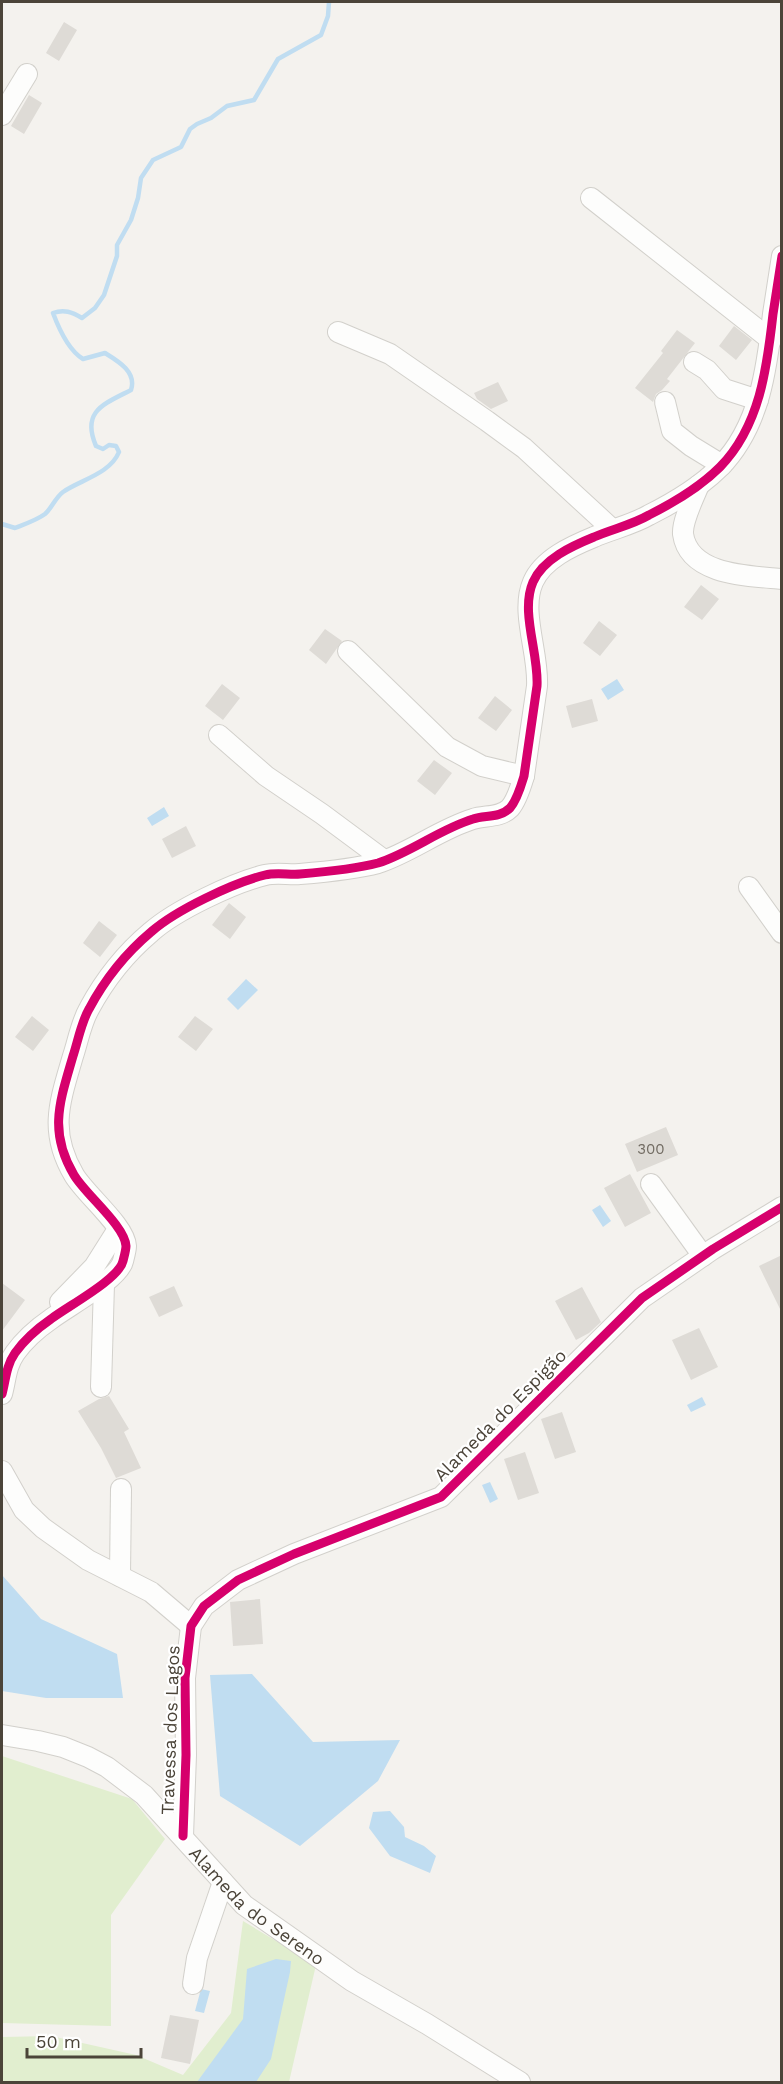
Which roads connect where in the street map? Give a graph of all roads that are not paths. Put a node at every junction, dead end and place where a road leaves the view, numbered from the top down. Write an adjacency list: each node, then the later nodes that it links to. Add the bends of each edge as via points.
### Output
1 (27, 74): 2 (street)
2 (2, 116)
3 (591, 198): 6 (street)
4 (782, 256): 6 (street)
5 (338, 332): 12 (street, via 390,354 487,421 524,448)
6 (771, 340): 8 (street)
7 (694, 362): 8 (street, via 724,389)
8 (758, 400): 10 (street, via 741,440)
9 (665, 402): 10 (street, via 672,431)
10 (722, 465): 11 (street)
11 (699, 485): 12 (street, via 649,515); 13 (street, via 683,533 691,553 712,569)
12 (612, 529): 16 (street, via 563,552 532,583 528,604 538,672)
13 (782, 579)
14 (348, 651): 16 (street, via 447,747 482,766)
15 (219, 735): 17 (street, via 266,776)
16 (524, 776): 17 (street, via 510,808 499,815 473,819)
17 (384, 860): 22 (street, via 298,874 267,874 221,892 175,914 150,933 110,977 88,1011 79,1037 58,1109 58,1130 74,1176)
18 (748, 887): 19 (street)
19 (782, 933)
20 (651, 1184): 23 (street)
21 (782, 1207): 23 (street, Alameda do Espigão)
22 (118, 1229): 24 (street, via 126,1245 123,1263); 25 (street, via 94,1267 50,1312 24,1329)
23 (703, 1256): 31 (street, Alameda do Espigão, via 642,1298 441,1497 238,1580 204,1606)
24 (104, 1284): 26 (street); 27 (street, via 28,1337 7,1367)
25 (2, 1363)
26 (101, 1387)
27 (2, 1394)
28 (2, 1471): 30 (street, via 24,1510 43,1528 88,1560)
29 (121, 1489): 30 (street)
30 (120, 1576): 31 (street, via 151,1592)
31 (190, 1626): 33 (street, Travessa dos Lagos, via 185,1678)
32 (2, 1736): 33 (street, Alameda do Sereno, via 63,1747 98,1762 144,1795)
33 (183, 1836): 34 (street, Alameda do Sereno)
34 (223, 1882): 35 (street, via 197,1958); 36 (street, Alameda do Sereno, via 244,1905 352,1981)
35 (193, 1984)
36 (520, 2082)

